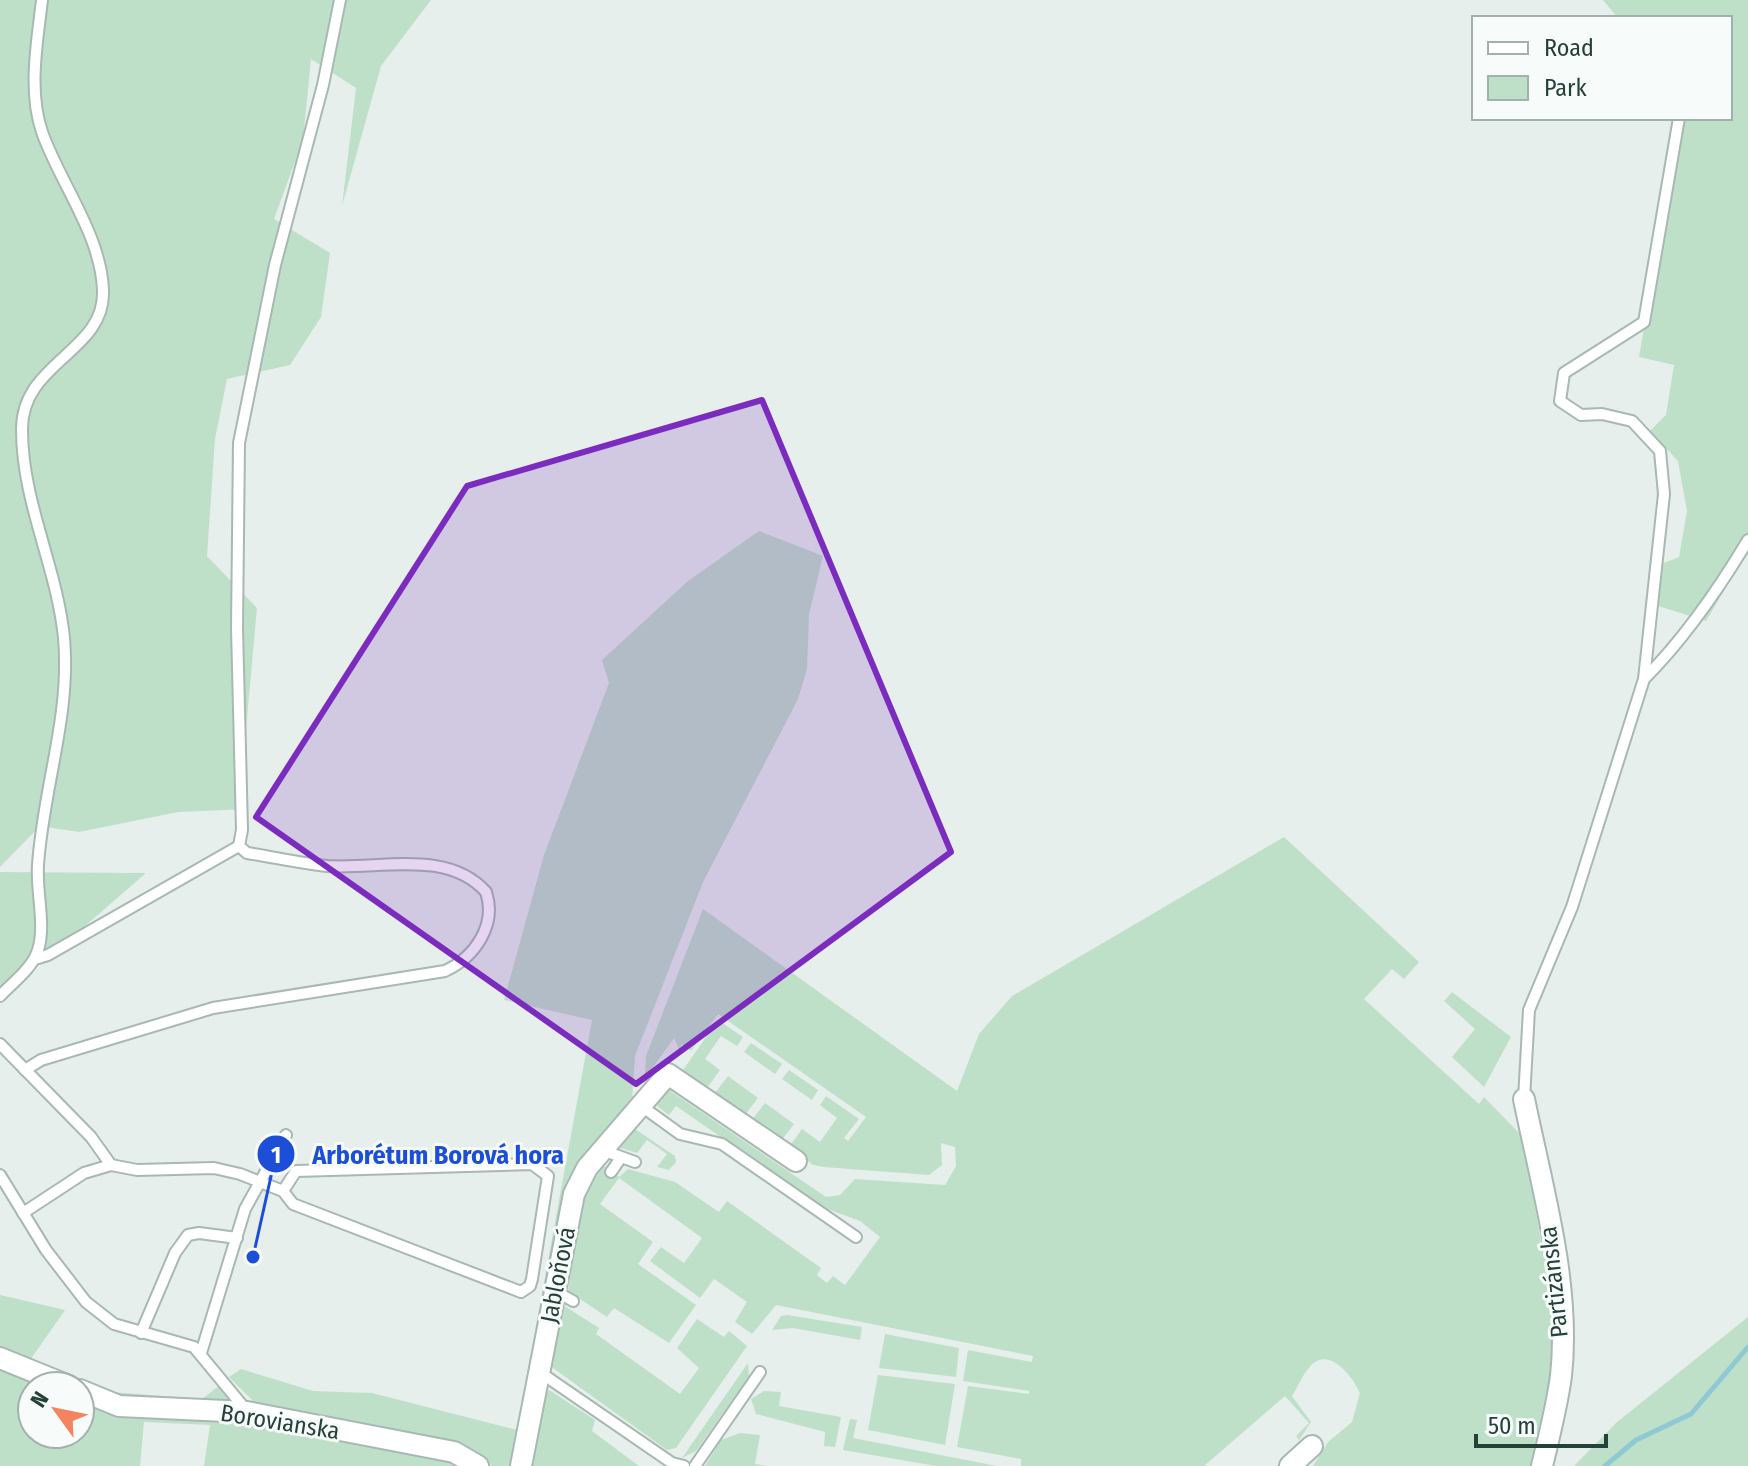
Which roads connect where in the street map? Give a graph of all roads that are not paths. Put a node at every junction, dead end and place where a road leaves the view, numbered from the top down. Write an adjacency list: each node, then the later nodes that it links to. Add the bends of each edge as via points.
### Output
1 (42, 0): 7 (lane, via 35,102 42,132 92,243 104,300 95,327 44,374 23,415 26,483 53,576 67,682 44,809)
2 (340, 0): 6 (lane, via 275,265 239,443)
3 (1679, 120): 5 (lane, via 1644,322 1564,373 1560,401 1581,415 1632,421 1660,451 1664,494)
4 (1748, 540): 5 (lane, via 1670,653)
5 (1644, 679): 11 (lane, via 1572,907 1529,1010)
6 (239, 846): 7 (lane); 10 (lane, via 247,853 326,866 409,864 458,871 486,892 490,920 472,950 445,971 191,1014 41,1060)
7 (35, 959): 8 (lane)
8 (0, 996)
9 (0, 1044): 10 (lane)
10 (25, 1070): 17 (lane)
11 (1524, 1099): 41 (street, Partizánska, via 1554,1247 1562,1316 1561,1376)
12 (640, 1105): 14 (street, Jabloňová); 15 (street, Jabloňová, via 668,1074); 23 (lane, via 680,1134 722,1144)
13 (286, 1135): 20 (lane)
14 (611, 1154): 16 (lane); 18 (lane); 25 (street, Jabloňová, via 574,1194)
15 (796, 1161)
16 (635, 1162)
17 (111, 1165): 20 (lane, via 137,1170 214,1168); 22 (lane, via 84,1173)
18 (611, 1172)
19 (0, 1175): 22 (lane)
20 (257, 1182): 21 (lane); 24 (lane)
21 (283, 1191): 21 (lane, via 296,1171 532,1164 548,1176 532,1279 521,1292 293,1204)
22 (23, 1213): 27 (lane, via 86,1302 114,1324)
23 (856, 1237)
24 (237, 1238): 27 (lane, via 188,1235); 28 (lane)
25 (555, 1291): 26 (lane); 32 (street, Jabloňová)
26 (573, 1301)
27 (141, 1333): 28 (lane)
28 (201, 1353): 34 (lane)
29 (0, 1358): 30 (street)
30 (30, 1370)
31 (760, 1372): 39 (lane)
32 (541, 1373): 37 (street, Jabloňová); 38 (lane, via 672,1463)
33 (96, 1397): 34 (street, Borovianska, via 119,1406)
34 (247, 1412): 36 (street, Borovianska, via 454,1452)
35 (1312, 1446): 40 (street)
36 (478, 1466)
37 (521, 1466)
38 (684, 1466)
39 (695, 1466)
40 (1290, 1466)
41 (1542, 1466)

